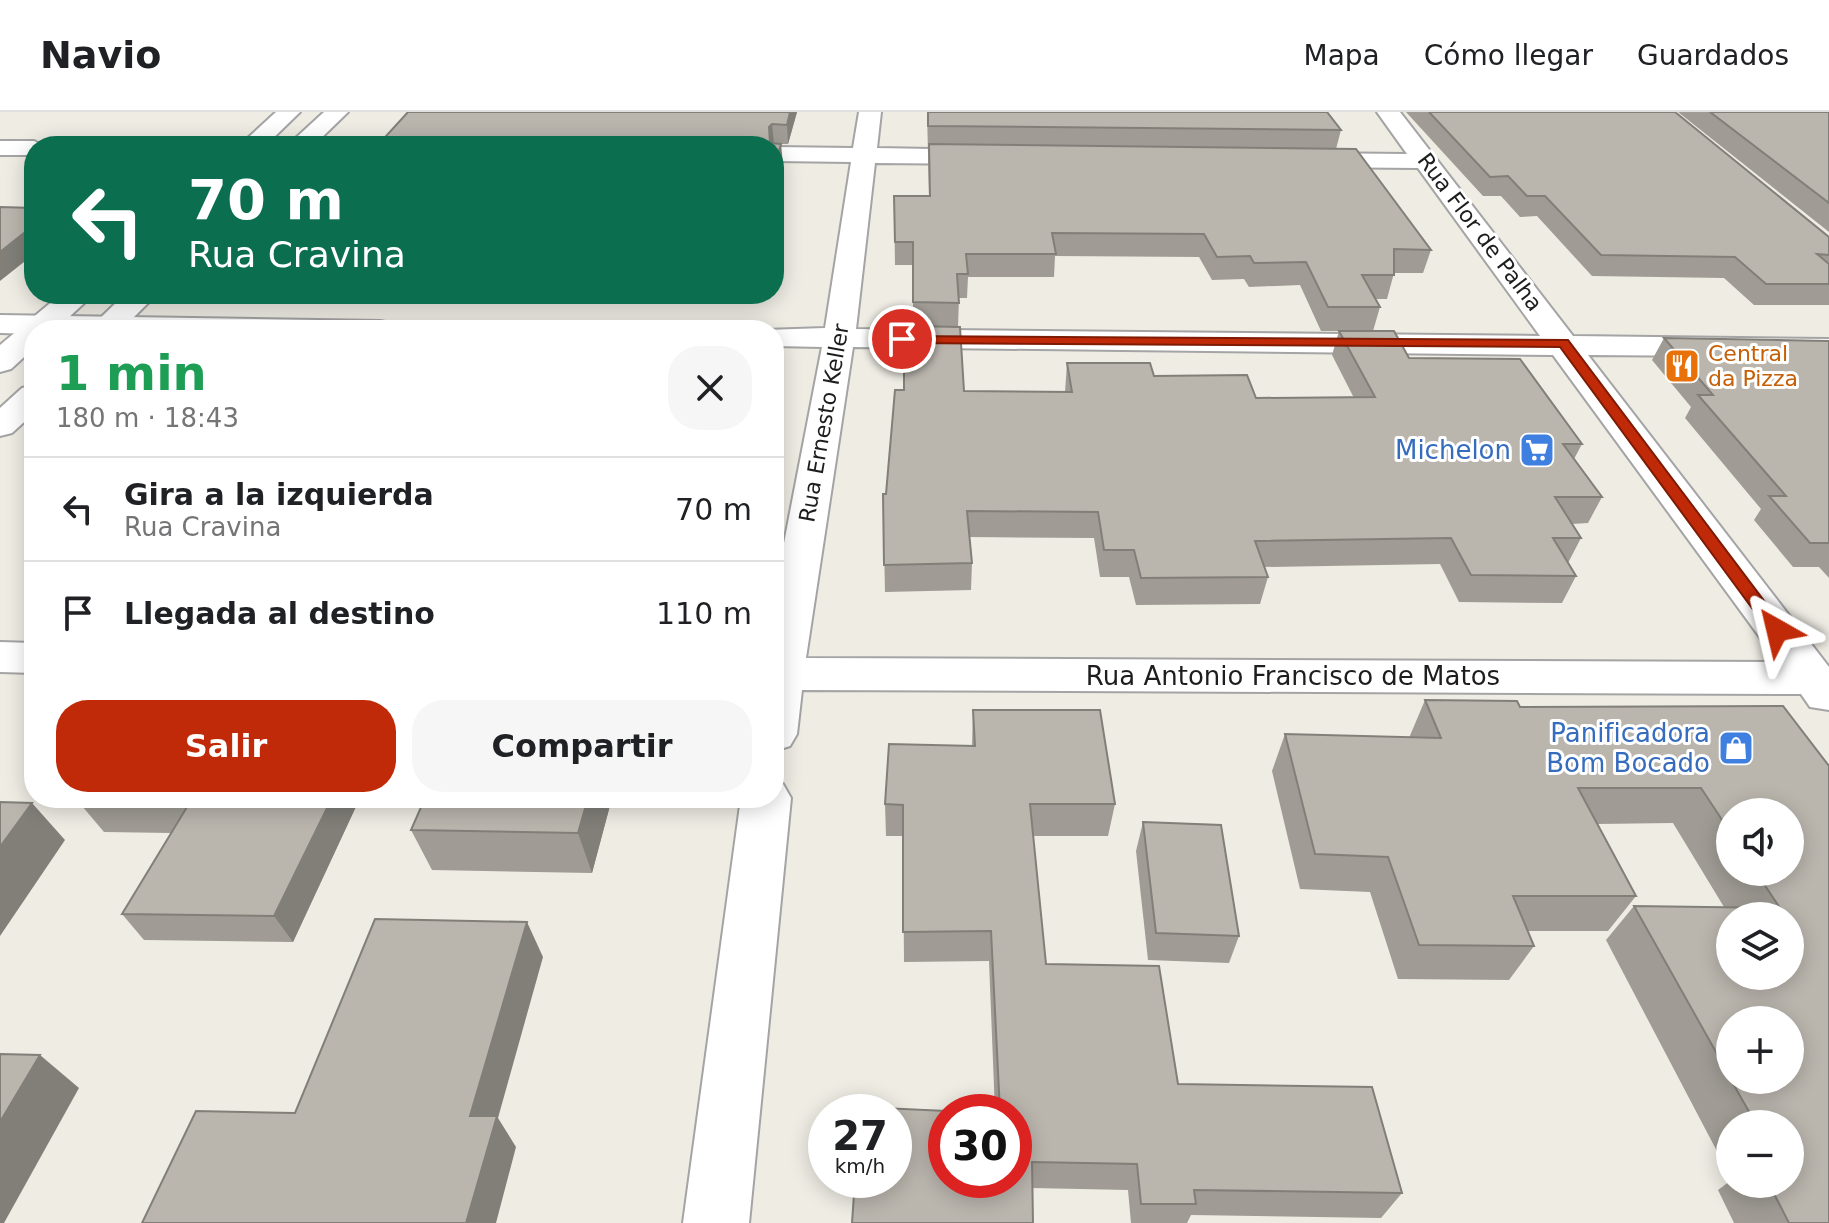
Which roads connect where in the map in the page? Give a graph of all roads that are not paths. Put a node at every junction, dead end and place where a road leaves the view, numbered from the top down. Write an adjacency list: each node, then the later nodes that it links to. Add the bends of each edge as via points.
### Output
1 (289, 112): 5 (street)
2 (337, 112): 6 (street)
3 (870, 112): 10 (street, Rua Ernesto Keller)
4 (1388, 112): 13 (street, Rua Flor de Palha)
5 (262, 136)
6 (310, 136)
7 (0, 148): 8 (street)
8 (24, 148)
9 (784, 154): 10 (street)
10 (864, 156): 11 (street); 21 (street, Rua Ernesto Keller)
11 (1005, 157)
12 (1286, 160): 13 (street)
13 (1427, 161): 23 (street, Rua Flor de Palha)
14 (67, 304): 16 (street)
15 (131, 304): 17 (street)
16 (49, 320)
17 (114, 320)
18 (0, 324): 19 (street)
19 (24, 327)
20 (784, 337): 21 (street)
21 (839, 338): 23 (street); 28 (street, Rua Ernesto Keller)
22 (24, 341): 25 (street)
23 (1563, 343): 24 (street); 32 (street, Rua Flor de Palha)
24 (1829, 348)
25 (0, 362)
26 (24, 404): 27 (street)
27 (0, 426)
28 (784, 641)
29 (0, 657): 30 (street)
30 (24, 658)
31 (784, 674): 32 (street, Rua Antonio Francisco de Matos)
32 (1821, 689)
33 (765, 808): 34 (street)
34 (716, 1223)

